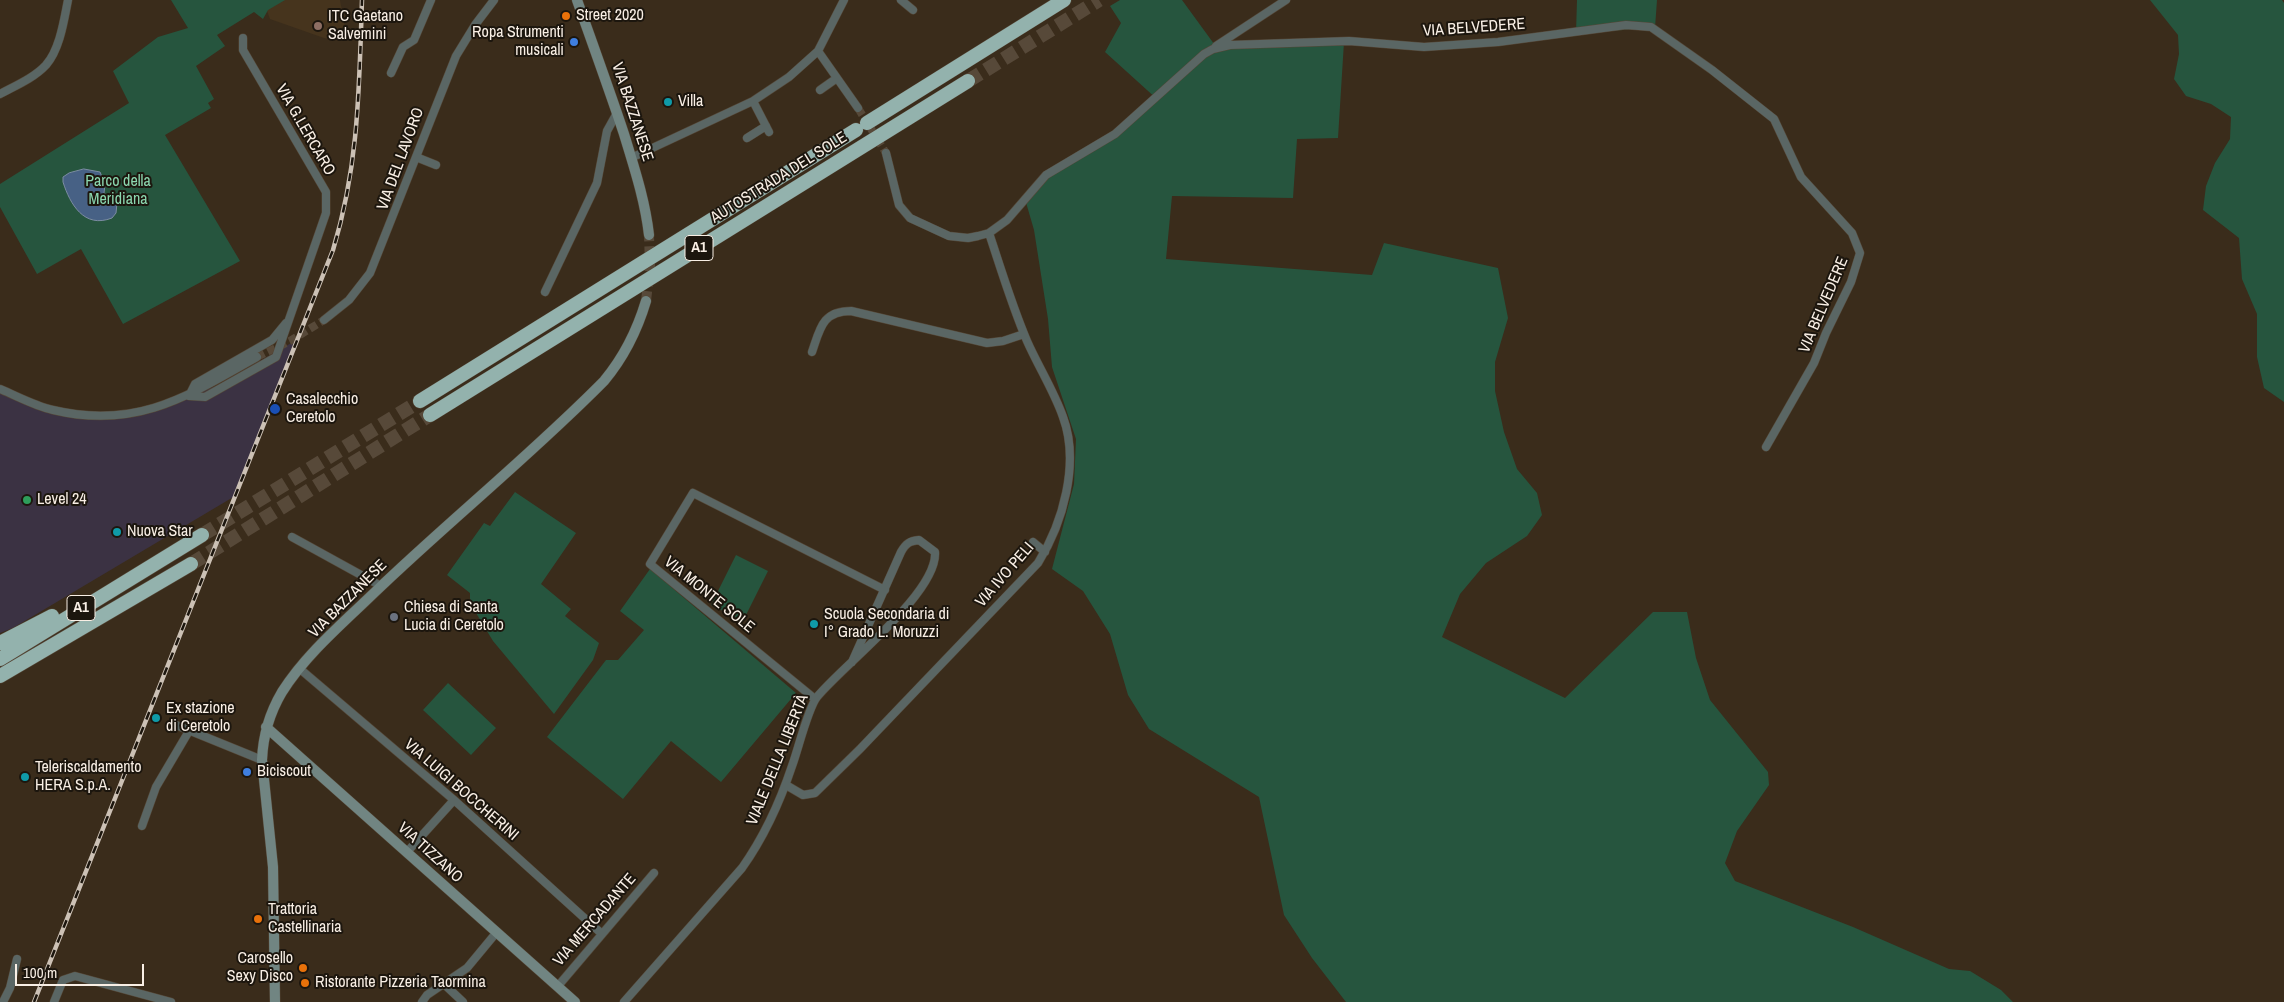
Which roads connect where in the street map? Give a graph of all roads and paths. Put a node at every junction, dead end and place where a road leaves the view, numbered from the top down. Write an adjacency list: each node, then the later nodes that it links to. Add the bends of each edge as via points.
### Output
1 (68, 0): 17 (street, via 56,46 46,65)
2 (431, 0): 13 (street, via 414,40 403,47)
3 (494, 0): 23 (street, VIA DEL LAVORO, via 456,56)
4 (844, 0): 12 (street)
5 (901, 0): 9 (street)
6 (1064, 0): 37 (highway, AUTOSTRADA DEL SOLE / A1)
7 (1286, 0): 11 (street)
8 (580, 1): 20 (main road, VIA BAZZANESE)
9 (913, 10)
10 (243, 38): 31 (street, VIA G.LERCARO, via 244,50 326,192 326,213)
11 (1212, 49): 26 (street, VIA BELVEDERE, via 1115,134 1046,175 1008,220); 39 (street, VIA BELVEDERE, via 1230,45 1349,41 1424,47 1498,42 1626,25 1652,27 1712,70 1774,119 1801,177 1852,233 1860,253 1852,282 1814,363)
12 (818, 51): 14 (street); 18 (street, via 789,77)
13 (391, 73)
14 (837, 78): 16 (street); 19 (street)
15 (968, 82): 38 (highway, AUTOSTRADA DEL SOLE / A1)
16 (820, 90)
17 (0, 94)
18 (753, 101): 21 (street, via 768,129); 24 (street)
19 (858, 108)
20 (617, 113): 24 (main road, VIA BAZZANESE); 28 (street, via 607,131 598,183)
21 (746, 138)
22 (886, 152): 26 (street, VIA BELVEDERE, via 899,205 910,218 958,237)
23 (416, 157): 25 (street); 30 (street, VIA DEL LAVORO, via 370,273 349,300)
24 (631, 158): 27 (main road, VIA BAZZANESE)
25 (436, 165)
26 (989, 233): 32 (street, VIA IVO PELI)
27 (649, 235)
28 (545, 292)
29 (646, 301): 46 (main road, VIA BAZZANESE, via 632,338 604,381)
30 (324, 320)
31 (286, 323): 36 (street, via 272,340 195,384); 36 (street, VIA G.LERCARO, via 276,357 205,397)
32 (1024, 334): 33 (street, via 987,343 851,311 839,311 827,318); 43 (street, VIA IVO PELI, via 1063,417 1070,443 1063,502)
33 (812, 352)
34 (257, 357): 36 (street)
35 (0, 389): 36 (street, via 53,410 101,416 142,412)
36 (189, 396)
37 (420, 401)
38 (430, 415)
39 (1766, 447)
40 (202, 535): 44 (highway, A1)
41 (292, 537): 46 (street)
42 (1033, 542): 43 (street)
43 (1045, 552): 58 (street, VIA IVO PELI, via 935,671 815,793 803,795)
44 (163, 557): 48 (highway); 49 (highway, A1)
45 (191, 564): 52 (highway, A1)
46 (381, 586): 51 (main road, VIA BAZZANESE)
47 (884, 590): 50 (street); 50 (street, VIALE DELLA LIBERTÀ, via 905,544 919,540 935,552 934,567 914,597); 53 (street, VIA MONTE SOLE, via 693,493 650,564)
48 (0, 643)
49 (0, 659)
50 (852, 662): 53 (street, VIALE DELLA LIBERTÀ)
51 (300, 669): 55 (main road, VIA BAZZANESE, via 282,692); 59 (street, VIA LUIGI BOCCHERINI)
52 (0, 676)
53 (815, 699): 58 (street, VIALE DELLA LIBERTÀ)
54 (176, 725): 56 (street)
55 (266, 728): 57 (main road, VIA BAZZANESE); 61 (main road, VIA TIZZANO)
56 (189, 731): 57 (street); 60 (street, via 156,787)
57 (262, 760): 69 (main road, VIA BAZZANESE, via 273,867)
58 (786, 785): 77 (street, VIALE DELLA LIBERTÀ, via 759,843 742,868)
59 (454, 800): 61 (street); 64 (street, VIA LUIGI BOCCHERINI)
60 (142, 826)
61 (407, 852): 63 (main road, VIA TIZZANO)
62 (654, 873): 64 (street, VIA MERCADANTE)
63 (496, 933): 66 (street, via 467,968); 67 (main road, VIA TIZZANO)
64 (602, 934): 67 (street, VIA MERCADANTE)
65 (17, 960): 68 (street)
66 (444, 984): 74 (street); 75 (street)
67 (558, 986): 76 (main road, VIA TIZZANO)
68 (10, 988): 70 (street); 71 (street)
69 (274, 999)
70 (4, 1002)
71 (11, 1002)
72 (54, 1002): 73 (street, via 63,980 75,976)
73 (171, 1002)
74 (422, 1002)
75 (463, 1002)
76 (575, 1002)
77 (624, 1002)

